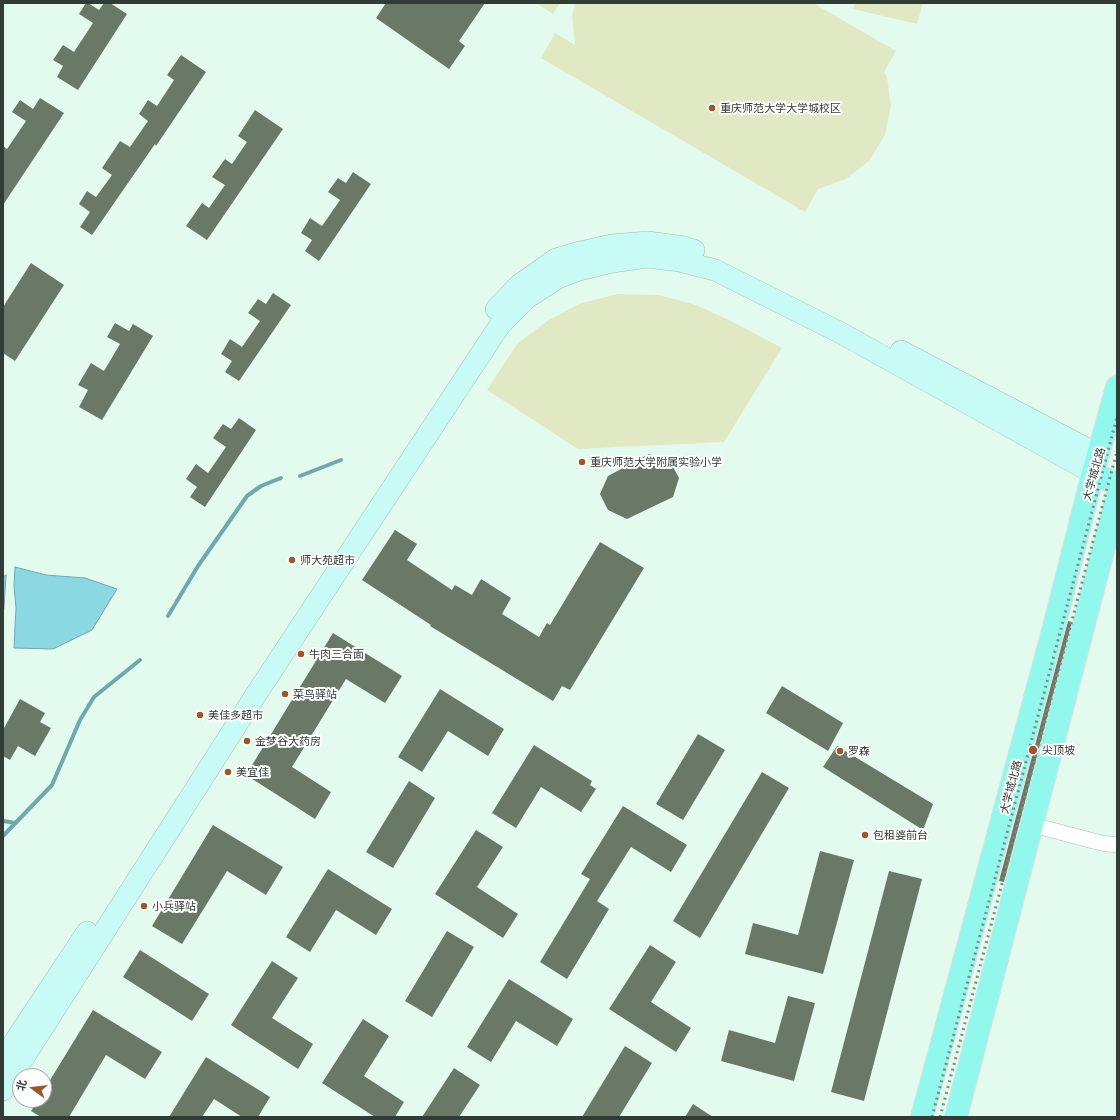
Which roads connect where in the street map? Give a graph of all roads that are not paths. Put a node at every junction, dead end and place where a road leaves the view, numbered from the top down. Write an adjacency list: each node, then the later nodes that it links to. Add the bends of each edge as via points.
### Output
1 (1117, 387): 2 (main road, 大学城北路)
2 (1103, 463): 3 (main road); 7 (street, via 854,326 720,257 684,247 648,242 612,245 556,259 519,285 489,316); 8 (street, via 715,270 680,261 647,257 612,262 558,278 527,298 500,325 255,696); 9 (main road, 大学城北路, via 1054,627)
3 (1117, 484)
4 (1117, 497): 5 (main road)
5 (1032, 825): 6 (street); 10 (main road)
6 (1117, 845)
7 (3, 1059)
8 (3, 1090)
9 (922, 1117)
10 (956, 1117)

